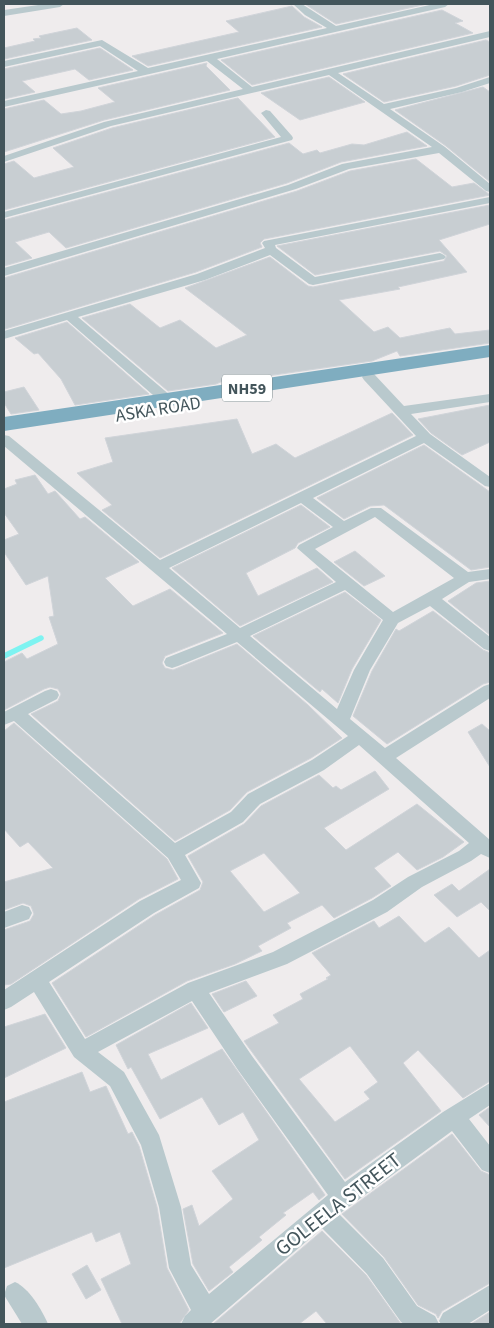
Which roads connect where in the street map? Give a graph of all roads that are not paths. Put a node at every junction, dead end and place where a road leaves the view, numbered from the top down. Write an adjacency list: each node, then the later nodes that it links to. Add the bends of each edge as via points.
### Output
1 (60, 4): 4 (street)
2 (297, 4): 5 (street)
3 (445, 4): 5 (street)
4 (4, 13)
5 (335, 29): 7 (street)
6 (490, 34): 10 (street)
7 (210, 58): 9 (street); 12 (street)
8 (4, 64): 9 (street, via 102,43)
9 (147, 72): 13 (street)
10 (331, 72): 12 (street); 14 (street)
11 (490, 80): 14 (street)
12 (251, 91): 17 (street, via 108,124)
13 (4, 104)
14 (380, 108): 16 (street)
15 (266, 113): 22 (street, via 288,138)
16 (441, 149): 19 (street); 25 (street, via 346,166 292,187)
17 (4, 159)
18 (490, 176): 19 (street)
19 (479, 179): 20 (street)
20 (490, 189)
21 (490, 200): 23 (street, via 268,243)
22 (4, 215)
23 (271, 250): 24 (street, via 313,281); 26 (street, via 201,277)
24 (440, 257)
25 (4, 272)
26 (69, 316): 27 (street); 32 (street)
27 (4, 335)
28 (490, 351): 32 (highway, NH59)
29 (490, 359): 30 (highway, ASKA ROAD / NH59)
30 (369, 377): 33 (street); 35 (highway, ASKA ROAD / NH59)
31 (490, 398): 33 (street)
32 (166, 399): 34 (highway, NH59)
33 (400, 412): 36 (street)
34 (4, 424)
35 (4, 433)
36 (425, 437): 38 (street); 39 (street)
37 (4, 439): 41 (street)
38 (490, 483)
39 (304, 498): 40 (street); 41 (street)
40 (343, 528): 43 (street, via 376,510); 44 (street, via 304,548)
41 (160, 567): 47 (street)
42 (490, 574): 43 (street)
43 (465, 578): 45 (street)
44 (348, 582): 46 (street); 47 (street)
45 (431, 599): 46 (street); 48 (street)
46 (392, 619): 53 (street, via 362,670)
47 (239, 635): 49 (street); 53 (street)
48 (490, 645)
49 (172, 662)
50 (490, 690): 55 (street)
51 (51, 695): 52 (street)
52 (10, 716): 57 (street)
53 (341, 720): 54 (street)
54 (360, 736): 55 (street); 57 (street, via 318,765 254,799 237,817)
55 (384, 757): 56 (street)
56 (486, 848): 61 (street, via 415,882 380,906 280,958)
57 (174, 853): 60 (street, via 192,883 146,907)
58 (22, 913): 59 (street)
59 (4, 920)
60 (37, 980): 62 (street); 63 (street)
61 (195, 989): 63 (street); 67 (street)
62 (4, 1001)
63 (81, 1051): 71 (street, via 117,1079 151,1142 170,1207 180,1268)
64 (490, 1093): 65 (street, GOLEELA STREET)
65 (454, 1117): 66 (street); 67 (street, GOLEELA STREET)
66 (490, 1163)
67 (343, 1197): 68 (street, GOLEELA STREET)
68 (323, 1214): 71 (street, GOLEELA STREET); 74 (street, via 375,1266 409,1314)
69 (15, 1294): 73 (street)
70 (490, 1297): 72 (street)
71 (199, 1318)
72 (450, 1323)
73 (36, 1324)
74 (427, 1324)

